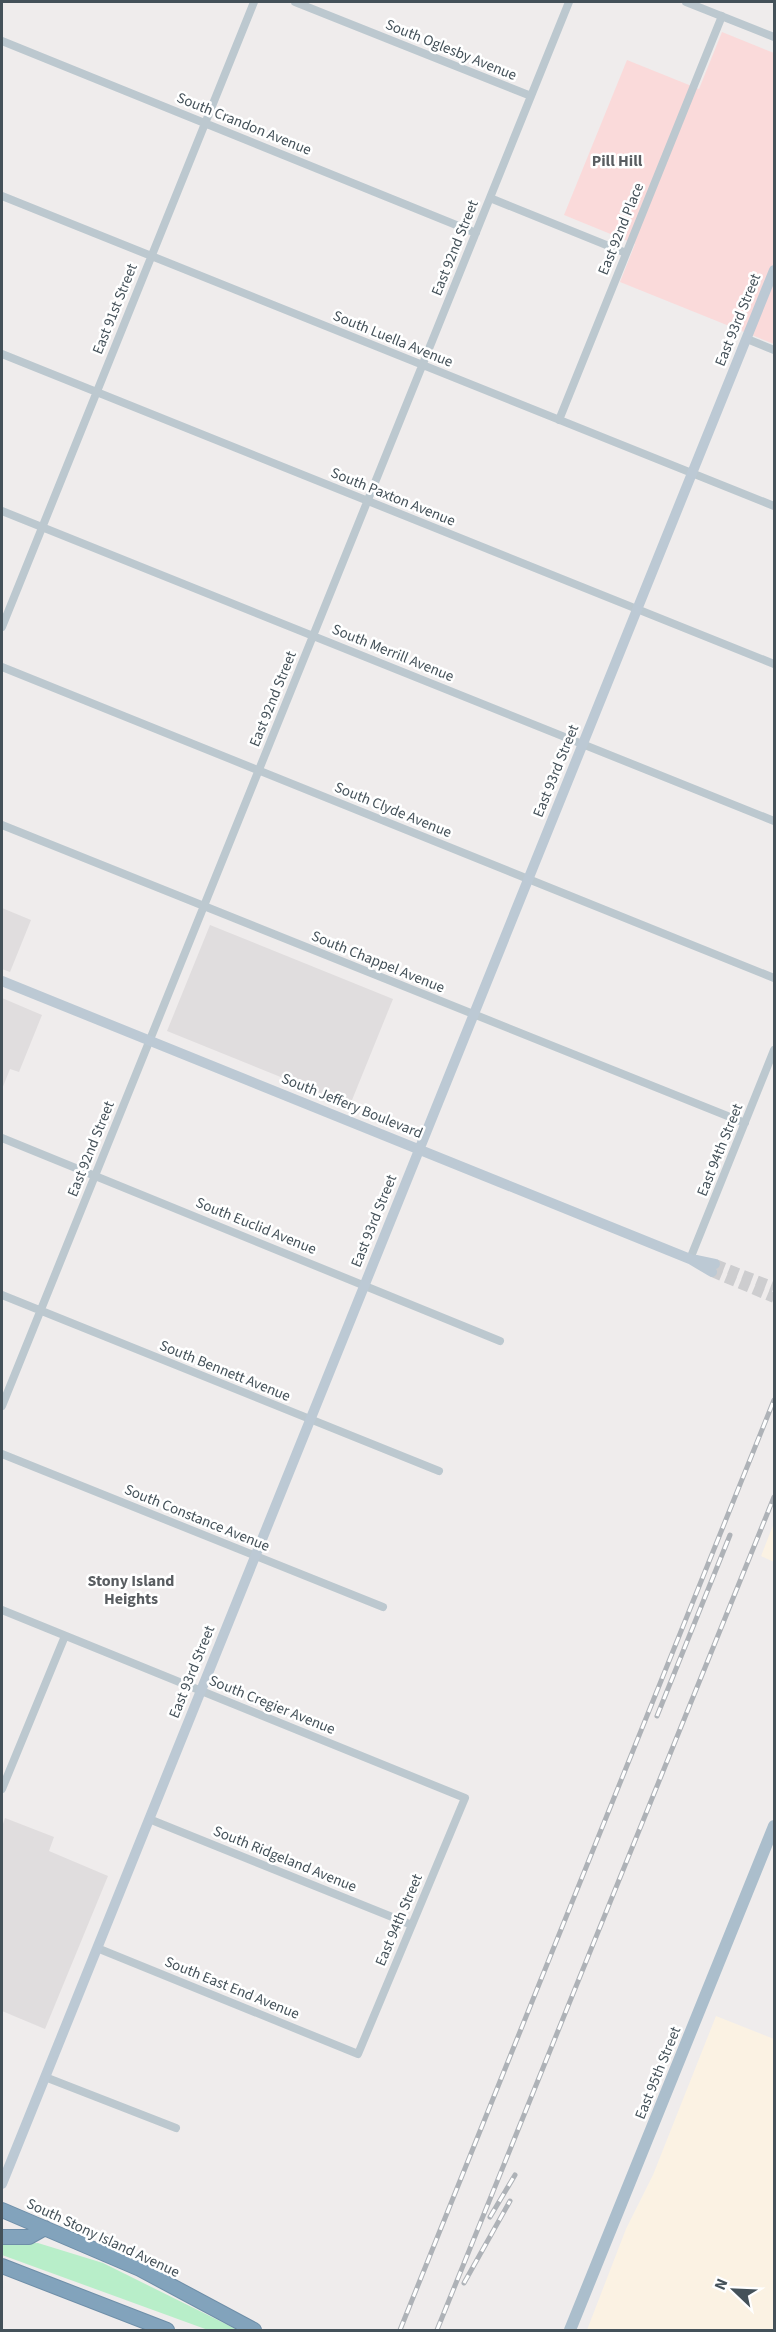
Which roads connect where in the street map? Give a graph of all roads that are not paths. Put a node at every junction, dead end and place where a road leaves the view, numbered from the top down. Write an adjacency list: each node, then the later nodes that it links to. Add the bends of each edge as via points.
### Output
1 (254, 2): 9 (street, East 91st Street)
2 (295, 2): 8 (street, South Oglesby Avenue)
3 (569, 2): 8 (street, East 92nd Street)
4 (686, 2): 5 (street)
5 (722, 16): 6 (street); 13 (street, East 92nd Place)
6 (774, 37)
7 (2, 41): 9 (street, South Crandon Avenue)
8 (531, 96): 11 (street, East 92nd Street)
9 (205, 123): 12 (street, South Crandon Avenue); 14 (street, East 91st Street)
10 (2, 196): 14 (street, South Luella Avenue)
11 (489, 198): 12 (street, East 92nd Street); 13 (street)
12 (476, 233): 19 (street, East 92nd Street)
13 (626, 253): 21 (street, East 92nd Place)
14 (151, 256): 19 (street, South Luella Avenue); 20 (street, East 91st Street)
15 (774, 270): 16 (street, East 93rd Street)
16 (747, 339): 17 (street); 22 (street, East 93rd Street)
17 (774, 350)
18 (2, 354): 20 (street, South Paxton Avenue)
19 (422, 365): 21 (street, South Luella Avenue); 23 (street, East 92nd Street)
20 (96, 392): 23 (street, South Paxton Avenue); 26 (street, East 91st Street)
21 (559, 420): 22 (street, South Luella Avenue)
22 (692, 473): 24 (street, South Luella Avenue); 27 (street, East 93rd Street)
23 (367, 501): 27 (street, South Paxton Avenue); 29 (street, East 92nd Street)
24 (774, 506)
25 (2, 511): 26 (street, South Merrill Avenue)
26 (42, 527): 28 (street, East 91st Street); 29 (street, South Merrill Avenue)
27 (637, 609): 30 (street, South Paxton Avenue); 32 (street, East 93rd Street)
28 (2, 627)
29 (313, 636): 32 (street, South Merrill Avenue); 33 (street, East 92nd Street)
30 (774, 664)
31 (2, 668): 33 (street, South Clyde Avenue)
32 (583, 744): 34 (street, South Merrill Avenue); 36 (street, East 93rd Street)
33 (258, 771): 36 (street, South Clyde Avenue); 37 (street, East 92nd Street)
34 (774, 821)
35 (2, 825): 37 (street, South Chappel Avenue)
36 (528, 879): 38 (street, South Clyde Avenue); 40 (street, East 93rd Street)
37 (203, 906): 40 (street, South Chappel Avenue); 41 (street, East 92nd Street)
38 (774, 978)
39 (2, 981): 41 (street, South Jeffery Boulevard)
40 (474, 1014): 43 (street, South Chappel Avenue); 45 (street, East 93rd Street)
41 (149, 1041): 45 (street, South Jeffery Boulevard); 46 (street, East 92nd Street)
42 (774, 1050): 43 (street, East 94th Street)
43 (745, 1124): 47 (street, East 94th Street)
44 (2, 1138): 46 (street, South Euclid Avenue)
45 (419, 1149): 47 (street, South Jeffery Boulevard); 49 (street, East 93rd Street)
46 (95, 1175): 49 (street, South Euclid Avenue); 51 (street, East 92nd Street)
47 (690, 1259): 48 (street, South Jeffery Boulevard)
48 (714, 1268)
49 (365, 1284): 52 (street, South Euclid Avenue); 54 (street, East 93rd Street)
50 (2, 1295): 51 (street, South Bennett Avenue)
51 (40, 1311): 53 (street, East 92nd Street); 54 (street, South Bennett Avenue)
52 (500, 1341)
53 (2, 1406)
54 (310, 1419): 56 (street, South Bennett Avenue); 57 (street, East 93rd Street)
55 (2, 1454): 57 (street, South Constance Avenue)
56 (439, 1471)
57 (255, 1556): 58 (street, South Constance Avenue); 61 (street, East 93rd Street)
58 (383, 1607)
59 (2, 1610): 60 (street, South Cregier Avenue)
60 (65, 1636): 61 (street, South Cregier Avenue); 62 (street)
61 (201, 1691): 63 (street, South Cregier Avenue); 64 (street, East 93rd Street)
62 (2, 1788)
63 (465, 1798): 66 (street, East 94th Street)
64 (149, 1819): 66 (street, South Ridgeland Avenue); 67 (street, East 93rd Street)
65 (774, 1826): 78 (main road, East 95th Street)
66 (412, 1925): 68 (street, East 94th Street)
67 (97, 1948): 68 (street, South East End Avenue); 69 (street, East 93rd Street)
68 (358, 2054)
69 (45, 2076): 70 (street); 71 (street, East 93rd Street)
70 (176, 2128)
71 (2, 2184)
72 (2, 2210): 73 (highway, South Stony Island Avenue)
73 (45, 2228): 74 (highway, via 29,2237); 77 (highway, South Stony Island Avenue, via 137,2268)
74 (2, 2237)
75 (2, 2266): 76 (highway)
76 (168, 2331)
77 (254, 2331)
78 (570, 2331)

